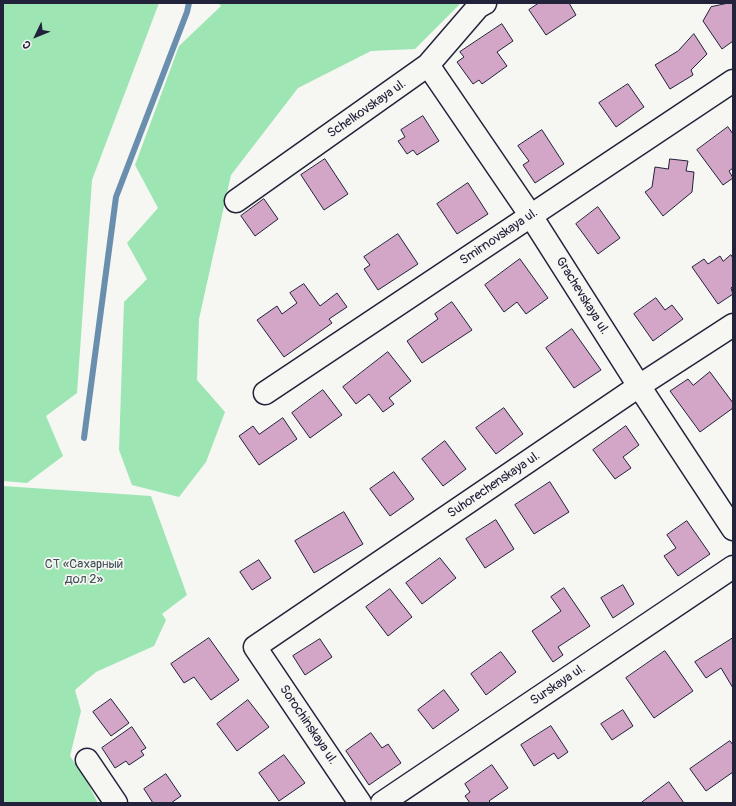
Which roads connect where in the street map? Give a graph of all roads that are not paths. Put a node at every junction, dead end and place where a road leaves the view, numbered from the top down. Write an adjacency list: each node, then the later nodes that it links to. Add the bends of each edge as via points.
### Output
1 (485, 3): 2 (street, Schelkovskaya ul., via 478,7)
2 (428, 65): 4 (street, Schelkovskaya ul.); 5 (street, Grachevskaya ul.)
3 (733, 81): 5 (street, Smirnovskaya ul.)
4 (236, 201)
5 (531, 216): 7 (street, Grachevskaya ul.); 8 (street, Smirnovskaya ul.)
6 (733, 325): 7 (street, Suhorechenskaya ul.)
7 (639, 386): 9 (street, Grachevskaya ul.); 11 (street, Suhorechenskaya ul.)
8 (265, 393)
9 (733, 529)
10 (733, 567): 15 (street, Surskaya ul.)
11 (255, 647): 14 (street, Sorochinskaya ul.)
12 (87, 760): 13 (street)
13 (116, 803)
14 (360, 803)
15 (382, 803)

